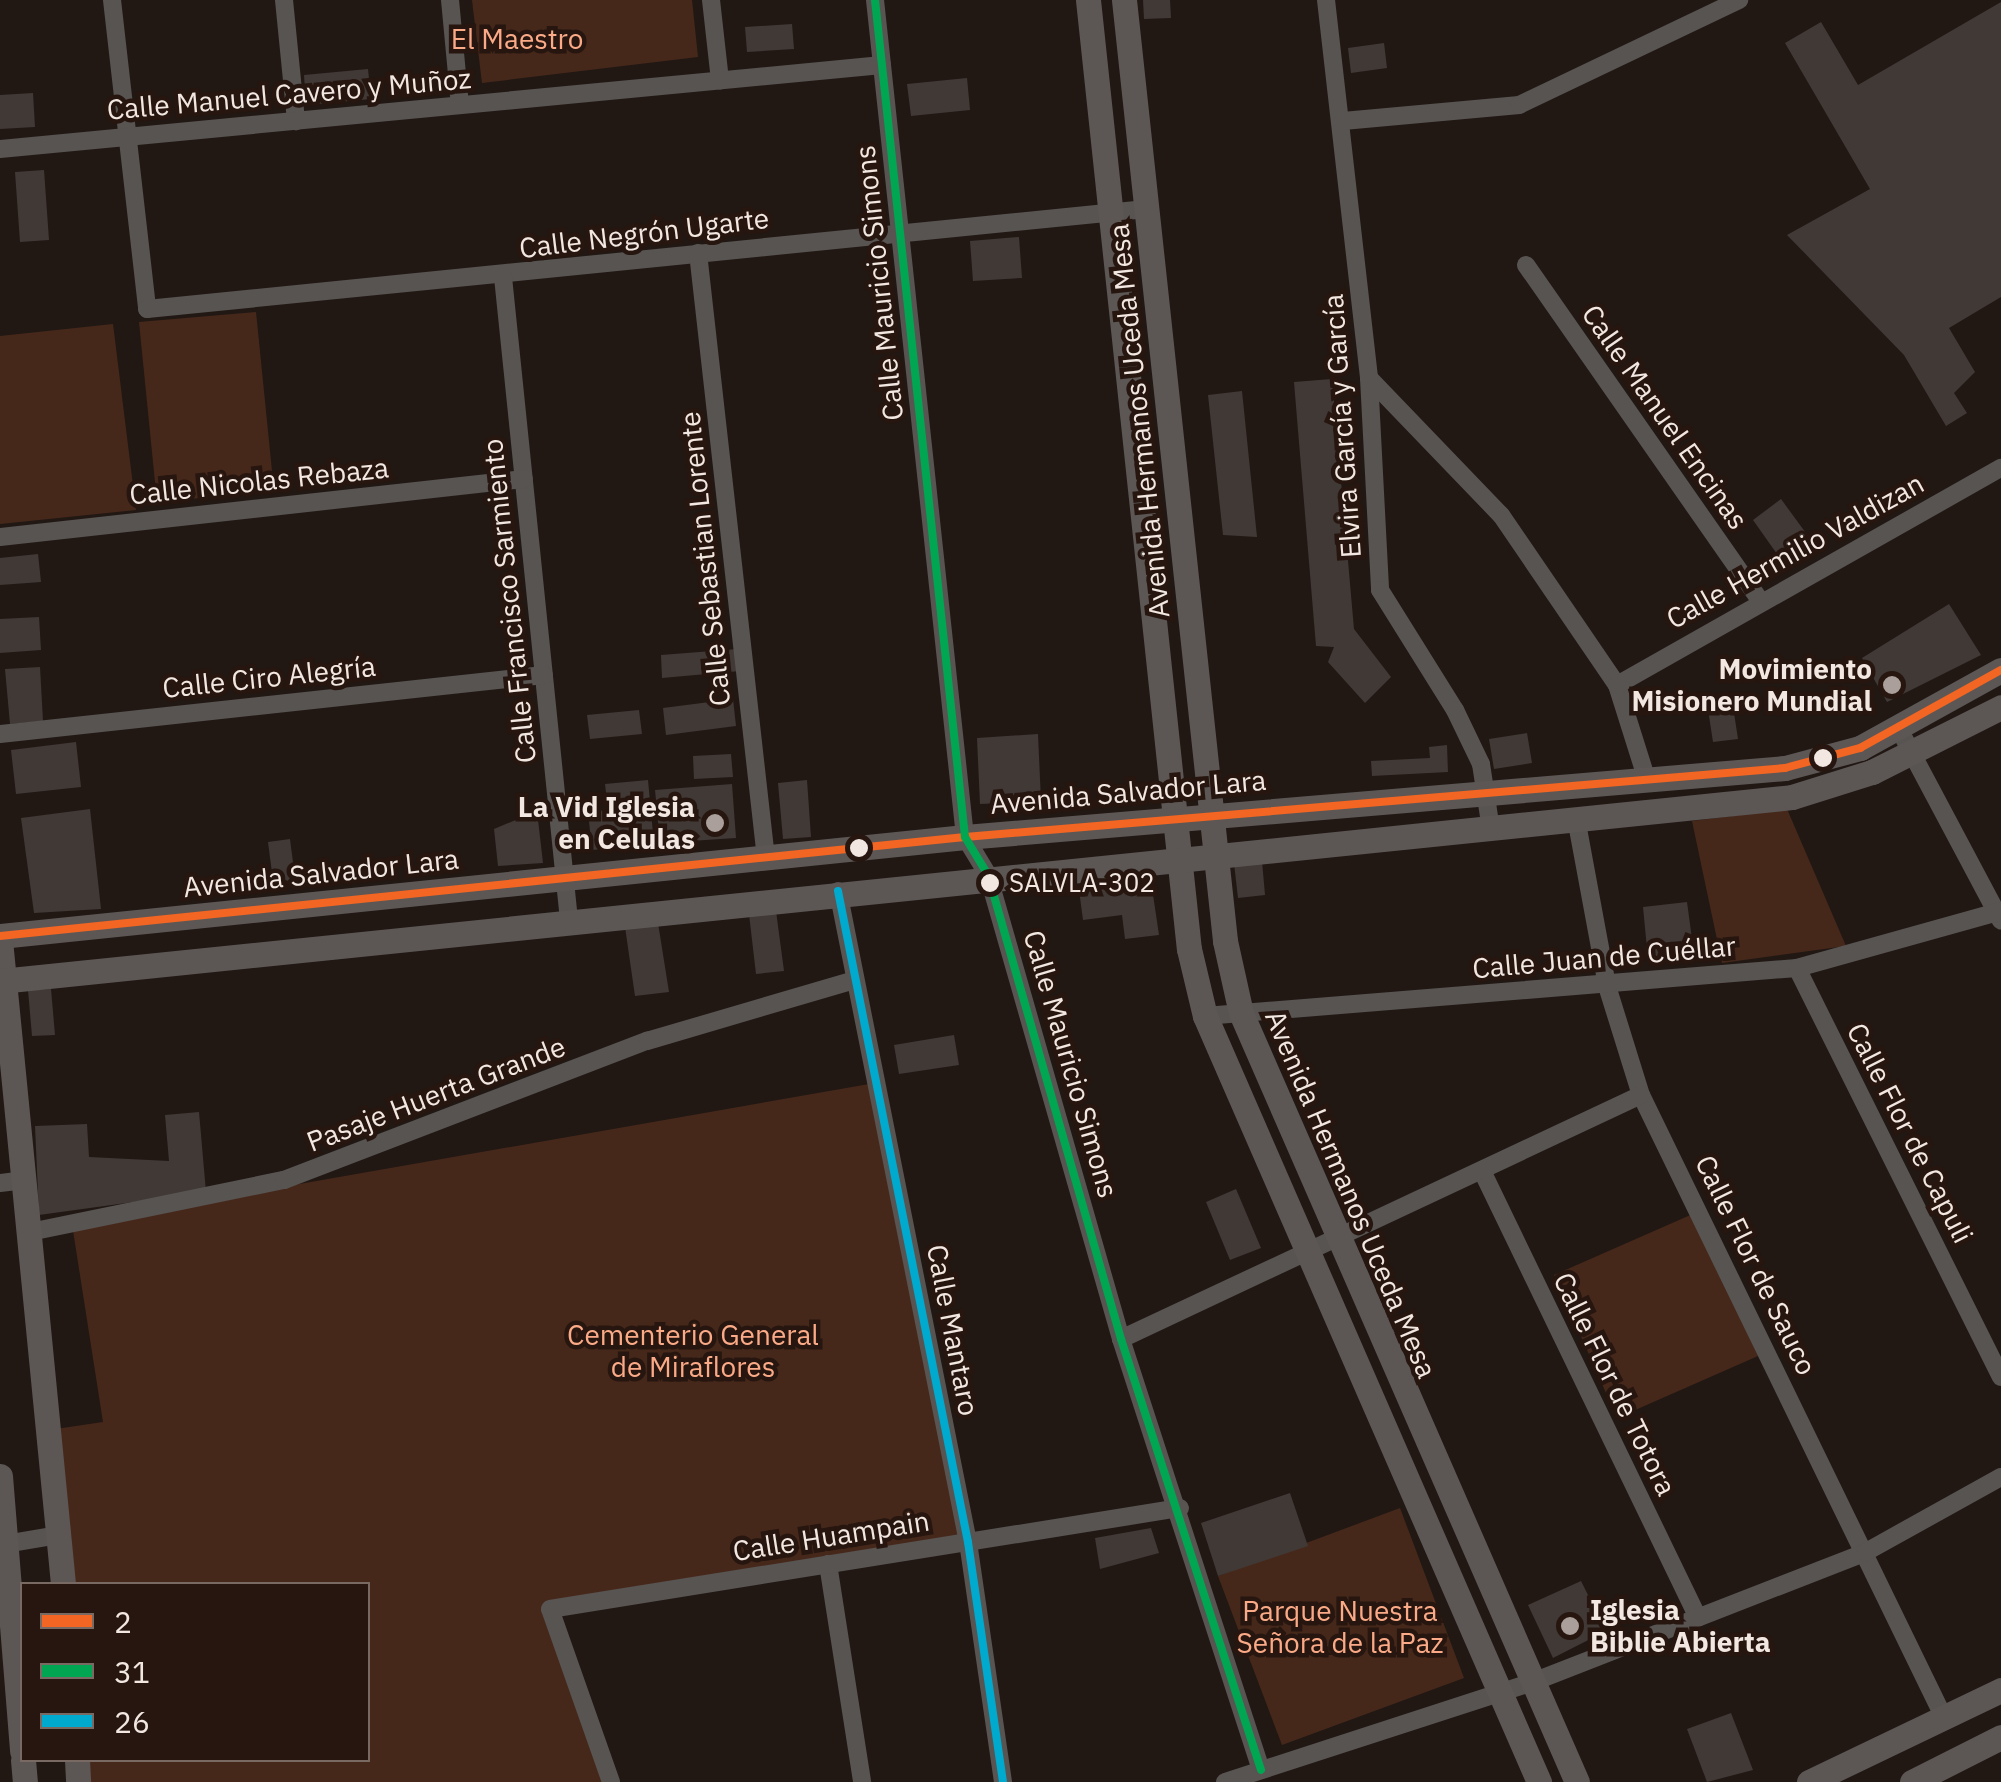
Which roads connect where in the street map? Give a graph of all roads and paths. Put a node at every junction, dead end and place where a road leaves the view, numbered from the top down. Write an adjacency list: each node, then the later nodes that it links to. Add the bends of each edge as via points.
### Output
1 (112, 0): 15 (street)
2 (284, 0): 14 (street)
3 (450, 0): 12 (street)
4 (711, 0): 11 (street)
5 (875, 0): 10 (street, Calle Mauricio Simons)
6 (1088, 0): 18 (street, Avenida Hermanos Uceda Mesa)
7 (1124, 0): 17 (street, Avenida Hermanos Uceda Mesa)
8 (1326, 0): 13 (street, Elvira García y García)
9 (1739, 0): 13 (street, via 1519,105)
10 (882, 65): 11 (street, Calle Manuel Cavero y Muñoz); 19 (street, Calle Mauricio Simons)
11 (720, 80): 12 (street, Calle Manuel Cavero y Muñoz)
12 (460, 105): 14 (street, Calle Manuel Cavero y Muñoz)
13 (1343, 120): 23 (street, Elvira García y García)
14 (296, 121): 15 (street, Calle Manuel Cavero y Muñoz)
15 (127, 137): 16 (street, Calle Manuel Cavero y Muñoz); 22 (street, Calle Negrón Ugarte, via 147,309)
16 (0, 149)
17 (1146, 209): 18 (street, Calle Negrón Ugarte); 27 (street, Avenida Hermanos Uceda Mesa)
18 (1114, 212): 19 (street, Calle Negrón Ugarte); 28 (street, Avenida Hermanos Uceda Mesa)
19 (903, 233): 20 (street, Calle Negrón Ugarte); 43 (street, Calle Mauricio Simons)
20 (698, 253): 22 (street, Calle Negrón Ugarte); 46 (street, Calle Sebastian Lorente)
21 (1526, 265): 29 (street, Calle Manuel Encinas)
22 (503, 277): 25 (street, Calle Francisco Sarmiento)
23 (1369, 378): 32 (street, via 1501,515); 38 (street, Elvira García y García, via 1380,590 1455,710)
24 (2001, 468): 29 (street, Calle Hermilio Valdizan)
25 (524, 479): 26 (street, Calle Nicolas Rebaza); 31 (street, Calle Francisco Sarmiento)
26 (0, 538)
27 (1184, 560): 28 (street); 39 (street, Avenida Hermanos Uceda Mesa)
28 (1150, 564): 40 (street, Avenida Hermanos Uceda Mesa)
29 (1760, 600): 32 (street, Calle Hermilio Valdizan)
30 (2001, 670): 34 (street, Avenida Salvador Lara)
31 (544, 675): 35 (street, Calle Ciro Alegría); 48 (street, Calle Francisco Sarmiento)
32 (1617, 685): 37 (street)
33 (2001, 707): 36 (street)
34 (1898, 729): 36 (street); 37 (street, Avenida Salvador Lara, via 1785,768)
35 (0, 734)
36 (1913, 754): 41 (street, via 1792,797); 51 (street)
37 (1647, 780): 38 (street, Avenida Salvador Lara)
38 (1485, 792): 39 (street, Avenida Salvador Lara); 42 (street, Elvira García y García)
39 (1212, 815): 40 (street, Avenida Salvador Lara); 44 (street, Avenida Hermanos Uceda Mesa)
40 (1176, 818): 43 (street, Avenida Salvador Lara); 45 (street, Avenida Hermanos Uceda Mesa)
41 (1576, 818): 42 (street); 58 (street, Calle Flor de Sauco)
42 (1490, 822): 44 (street)
43 (964, 837): 46 (street, Avenida Salvador Lara); 47 (street, Calle Mauricio Simons)
44 (1216, 853): 45 (street); 59 (street, Avenida Hermanos Uceda Mesa)
45 (1180, 856): 47 (street); 60 (street, Avenida Hermanos Uceda Mesa)
46 (766, 858): 48 (street, Avenida Salvador Lara)
47 (988, 875): 49 (street); 67 (street, Calle Mauricio Simons)
48 (565, 878): 50 (street, Avenida Salvador Lara); 52 (street, Calle Francisco Sarmiento)
49 (838, 892): 52 (street); 56 (street, Calle Mantaro)
50 (255, 911): 53 (street, Avenida Salvador Lara); 54 (street)
51 (2000, 915): 55 (street, Calle Juan de Cuéllar)
52 (569, 920): 54 (street)
53 (0, 938): 57 (street)
54 (261, 956): 57 (street)
55 (1797, 968): 58 (street, Calle Juan de Cuéllar); 68 (street, Calle Flor de Capuli)
56 (854, 980): 64 (street, Pasaje Huerta Grande, via 648,1042 284,1180); 73 (street, Calle Mantaro)
57 (2, 981): 63 (street)
58 (1606, 986): 59 (street, Calle Juan de Cuéllar); 61 (street, Calle Flor de Sauco)
59 (1241, 1014): 60 (street, Calle Juan de Cuéllar); 65 (street, Avenida Hermanos Uceda Mesa)
60 (1205, 1016): 66 (street, Avenida Hermanos Uceda Mesa)
61 (1641, 1095): 62 (street); 75 (street, Calle Flor de Sauco)
62 (1483, 1173): 65 (street); 78 (street, Calle Flor de Totora)
63 (11, 1182): 64 (street)
64 (30, 1232): 72 (street)
65 (1334, 1241): 66 (street); 79 (street, Avenida Hermanos Uceda Mesa)
66 (1304, 1255): 67 (street); 81 (street, Avenida Hermanos Uceda Mesa)
67 (1121, 1339): 71 (street, Calle Mauricio Simons)
68 (2001, 1376)
69 (0, 1476): 74 (street)
70 (2001, 1477): 75 (street)
71 (1180, 1508): 73 (street, Calle Huampain); 85 (street, Calle Mauricio Simons)
72 (58, 1536): 74 (street); 77 (street)
73 (968, 1542): 76 (street, Calle Huampain); 89 (street, Calle Mantaro)
74 (3, 1545): 83 (street)
75 (1866, 1552): 78 (street); 82 (street, Calle Flor de Sauco)
76 (828, 1564): 87 (street, Calle Huampain, via 550,1608); 88 (street)
77 (62, 1582)
78 (1698, 1618): 79 (street)
79 (1533, 1682): 81 (street); 92 (street, Avenida Hermanos Uceda Mesa)
80 (2001, 1690): 82 (street)
81 (1499, 1692): 85 (street); 91 (street, Avenida Hermanos Uceda Mesa)
82 (1944, 1718): 86 (street)
83 (20, 1729)
84 (2001, 1736): 93 (street)
85 (1262, 1770): 90 (street)
86 (1825, 1779)
87 (611, 1782)
88 (862, 1782)
89 (1003, 1782)
90 (1225, 1782)
91 (1539, 1782)
92 (1577, 1782)
93 (1912, 1782)

